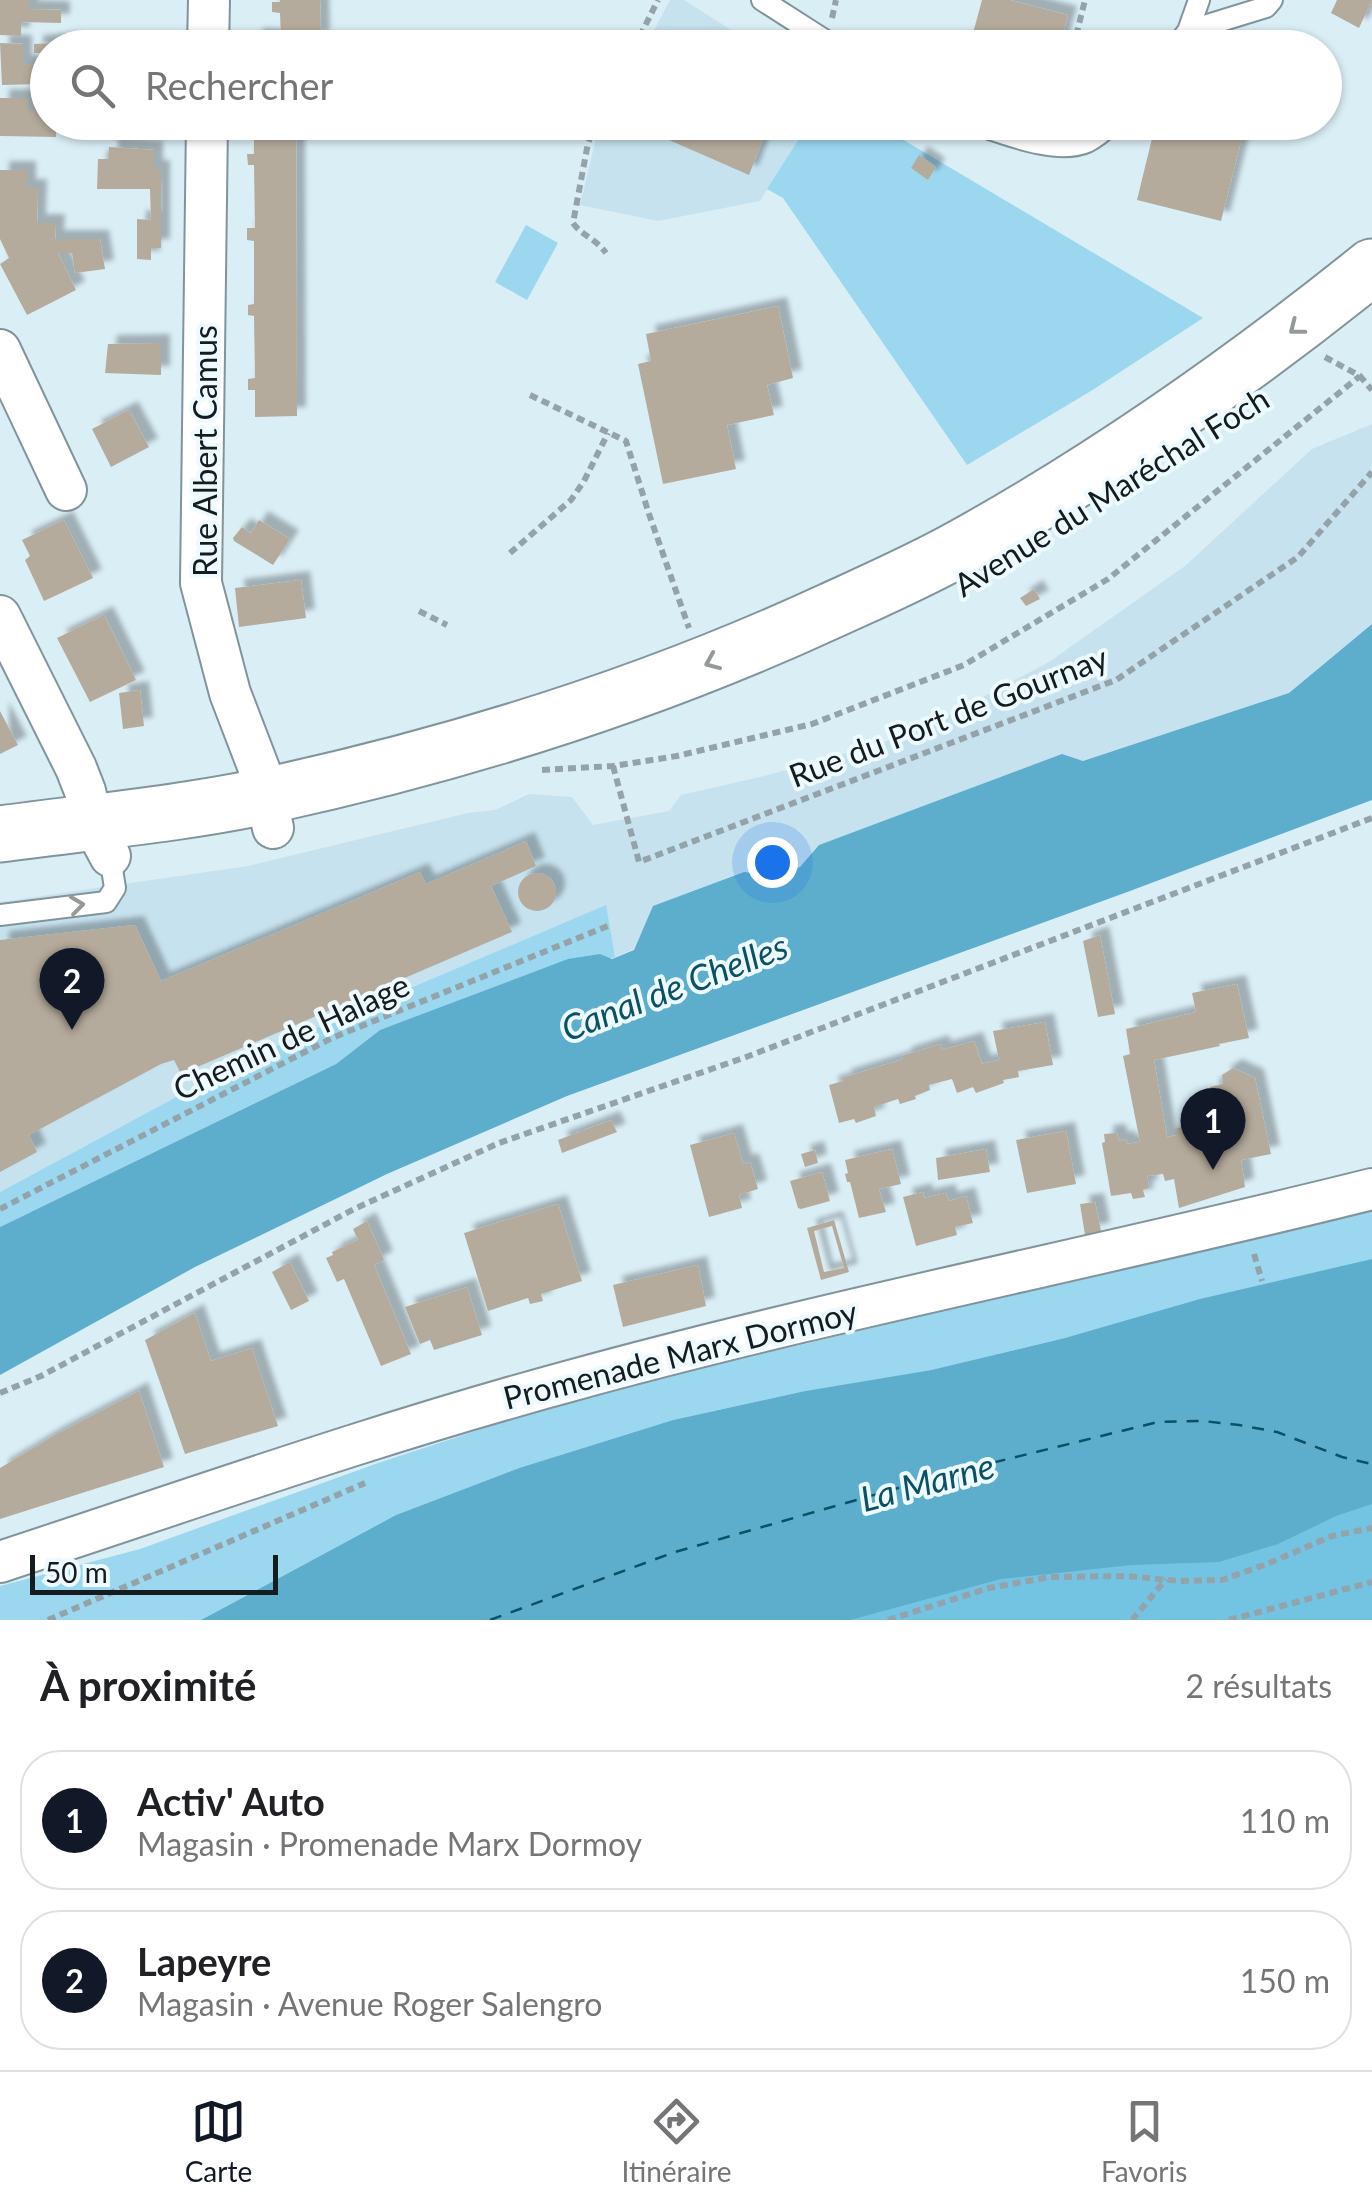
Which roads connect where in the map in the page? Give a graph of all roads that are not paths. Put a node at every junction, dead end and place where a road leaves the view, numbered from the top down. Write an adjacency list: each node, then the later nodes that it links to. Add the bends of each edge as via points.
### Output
1 (209, 0): 5 (street)
2 (762, 0): 6 (lane)
3 (1198, 0): 7 (lane)
4 (1272, 0): 8 (lane)
5 (208, 30)
6 (809, 30)
7 (1186, 30)
8 (1207, 30)
9 (207, 140): 18 (street, Rue Albert Camus, via 201,583)
10 (1031, 140): 11 (lane, via 1068,146)
11 (1089, 140)
12 (1372, 268): 17 (main road, Avenue du Maréchal Foch, one-way to 17, via 1231,377 965,546 785,632)
13 (1372, 313): 17 (main road, Avenue du Maréchal Foch, via 1341,366 1254,405 1150,475 955,589 802,662 599,742 501,773)
14 (0, 350): 15 (street)
15 (66, 490)
16 (0, 616): 20 (street, via 76,768)
17 (393, 785): 18 (main road)
18 (269, 812): 20 (main road)
19 (0, 834): 20 (main road)
20 (101, 839): 21 (main road); 22 (lane, one-way to 20, via 106,902 115,888)
21 (0, 870)
22 (0, 915)
23 (1372, 1189): 24 (street, Promenade Marx Dormoy, via 571,1380)
24 (0, 1562)

